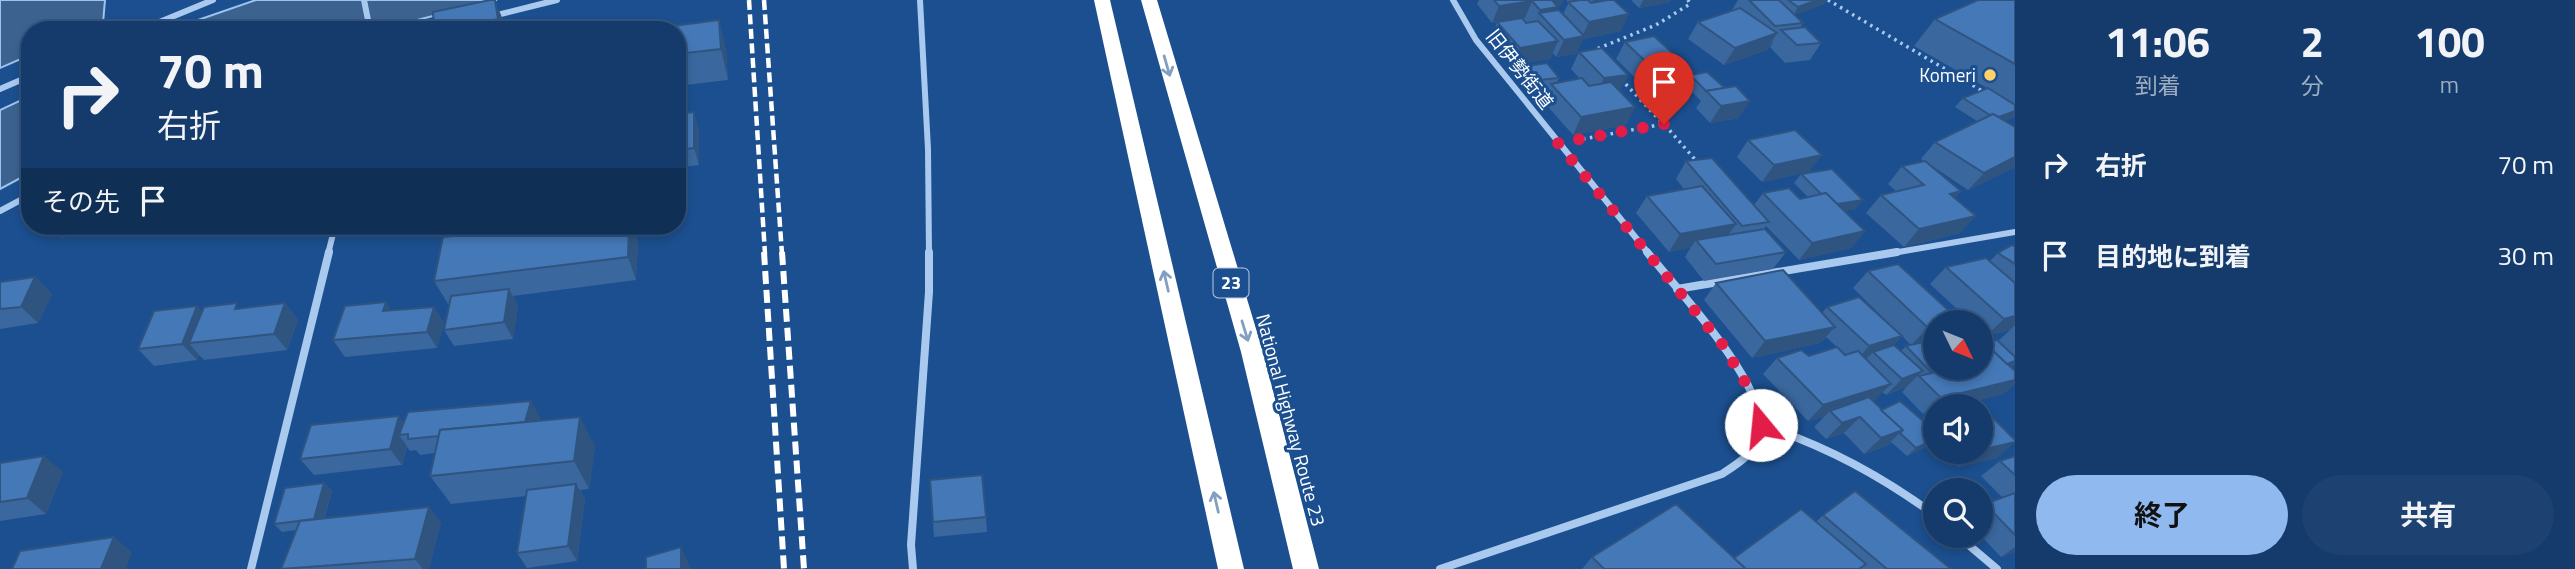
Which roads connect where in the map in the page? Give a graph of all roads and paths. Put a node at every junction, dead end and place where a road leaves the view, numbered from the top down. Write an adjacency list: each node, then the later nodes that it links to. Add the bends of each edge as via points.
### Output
1 (213, 0): 11 (street)
2 (364, 0): 12 (street)
3 (557, 0): 10 (street)
4 (920, 0): 30 (street, via 929,292)
5 (1102, 0): 31 (highway, one-way to 5)
6 (1149, 0): 32 (highway, National Highway Route 23 / 23, one-way to 32, via 1252,352)
7 (1453, 0): 19 (street, 旧伊勢街道, via 1476,40)
8 (1688, 0): 13 (path, via 1690,4 1676,15 1645,32 1594,50)
9 (1828, 0): 17 (path)
10 (479, 20)
11 (162, 21)
12 (368, 21)
13 (1602, 59)
14 (1620, 78): 18 (path)
15 (21, 80): 16 (street)
16 (0, 89)
17 (1992, 97)
18 (1664, 124): 19 (path); 20 (path)
19 (1558, 143): 25 (street, 旧伊勢街道)
20 (1701, 165)
21 (21, 200): 22 (street)
22 (0, 211)
23 (2015, 232): 25 (street)
24 (333, 235): 29 (street)
25 (1677, 289): 26 (street, 旧伊勢街道, via 1739,370 1753,395)
26 (1761, 425): 27 (street, via 1796,435 1854,462); 33 (street, via 1756,446 1743,464 1722,474)
27 (1923, 507)
28 (1972, 548): 34 (street)
29 (251, 569)
30 (913, 569)
31 (1231, 569)
32 (1306, 569)
33 (1440, 569)
34 (1997, 569)

